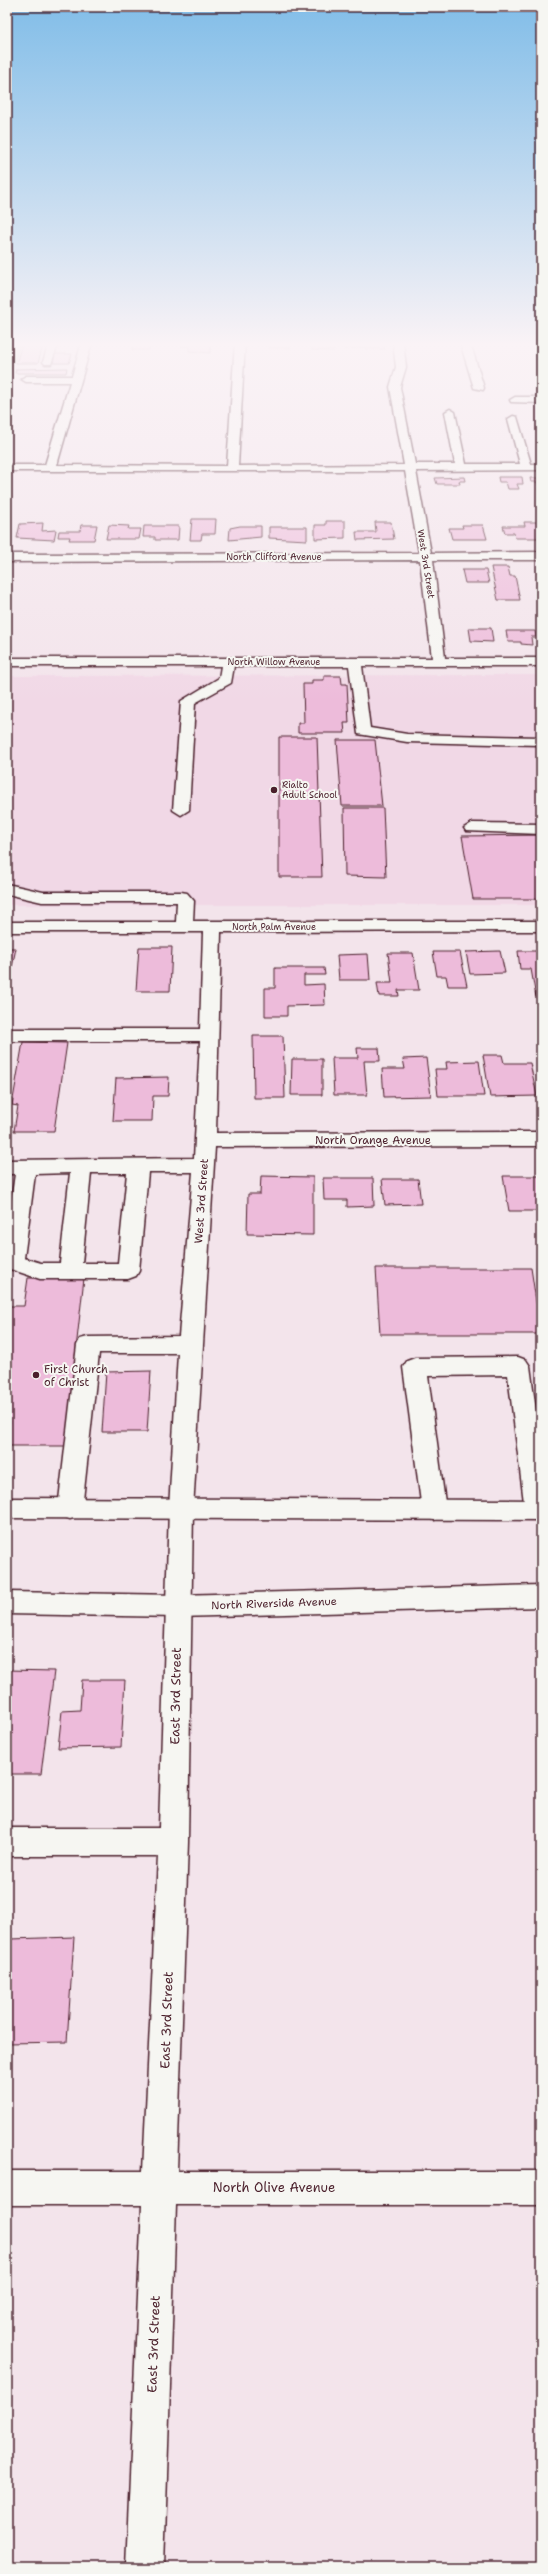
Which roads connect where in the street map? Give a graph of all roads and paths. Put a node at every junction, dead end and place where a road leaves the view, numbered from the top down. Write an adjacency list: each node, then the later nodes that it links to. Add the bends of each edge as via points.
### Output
1 (52, 462): 10 (street)
2 (232, 462): 12 (street)
3 (407, 462): 11 (street, West 3rd Street)
4 (460, 462): 6 (street)
5 (525, 462): 7 (street)
6 (461, 467): 7 (street); 11 (street)
7 (526, 467): 8 (street)
8 (541, 467)
9 (7, 468): 10 (street)
10 (50, 468): 12 (street)
11 (408, 468): 12 (street); 13 (street, West 3rd Street)
12 (232, 470)
13 (426, 556): 14 (street, North Clifford Avenue); 15 (street, North Clifford Avenue); 19 (street, West 3rd Street)
14 (541, 556)
15 (7, 558)
16 (7, 662): 17 (street, North Willow Avenue)
17 (228, 662): 18 (street, North Willow Avenue); 22 (street, via 226,680 188,701)
18 (355, 662): 19 (street, North Willow Avenue); 21 (street, via 363,731 407,738)
19 (439, 662): 20 (street, North Willow Avenue)
20 (541, 662)
21 (541, 741)
22 (181, 810)
23 (472, 828): 24 (street)
24 (541, 829)
25 (7, 890): 28 (street, via 24,891 42,898 181,897 186,901)
26 (541, 926): 29 (street, North Palm Avenue)
27 (7, 927): 28 (street, North Palm Avenue)
28 (184, 927): 29 (street, North Palm Avenue)
29 (212, 927): 31 (street, West 3rd Street)
30 (7, 1035): 31 (street)
31 (209, 1036): 33 (street, West 3rd Street)
32 (541, 1139): 33 (street, North Orange Avenue)
33 (206, 1140): 34 (street, West 3rd Street)
34 (205, 1165): 37 (street); 39 (street, West 3rd Street)
35 (17, 1167): 36 (street); 38 (street, via 13,1262 40,1271)
36 (81, 1167): 37 (street); 38 (street)
37 (138, 1167): 38 (street, via 128,1271)
38 (70, 1271)
39 (190, 1344): 40 (street, West 3rd Street); 42 (street, via 88,1345)
40 (184, 1474): 43 (street, East 3rd Street)
41 (7, 1508): 42 (street)
42 (70, 1509): 43 (street)
43 (181, 1509): 44 (street); 48 (street, East 3rd Street)
44 (434, 1510): 45 (street); 45 (street, via 415,1367 518,1366)
45 (539, 1510)
46 (541, 1596): 48 (street, North Riverside Avenue)
47 (7, 1604): 48 (street, North Riverside Avenue)
48 (178, 1606): 50 (street, East 3rd Street)
49 (7, 1842): 50 (street)
50 (173, 1842): 51 (street, East 3rd Street)
51 (159, 2187): 52 (street, North Olive Avenue); 53 (street, North Olive Avenue); 54 (street, East 3rd Street)
52 (7, 2188)
53 (541, 2188)
54 (145, 2567)

